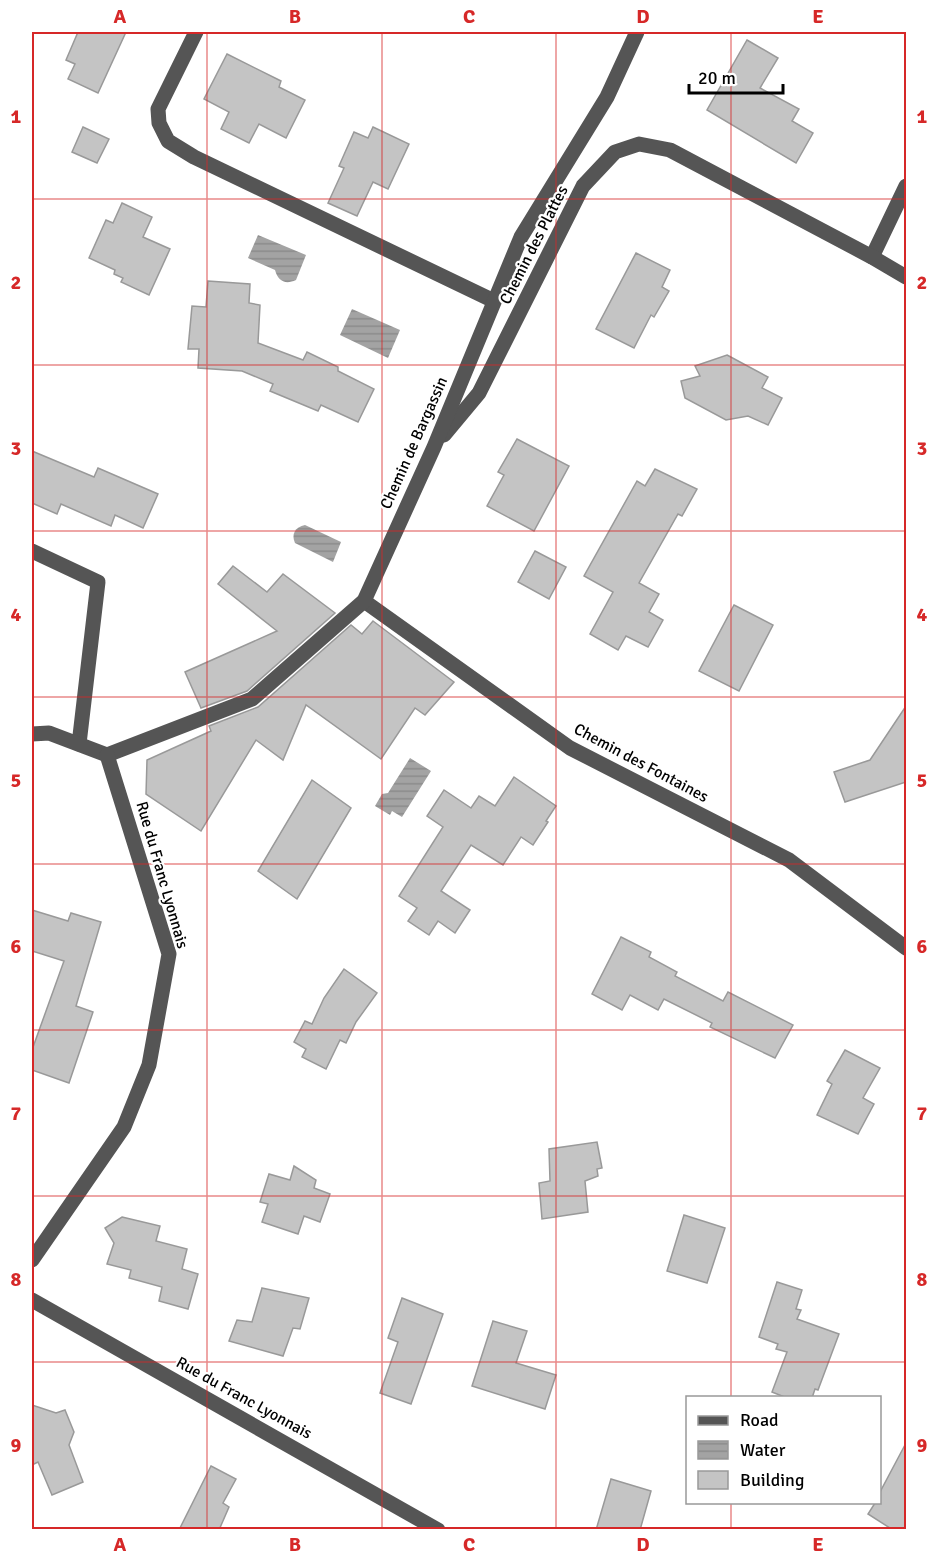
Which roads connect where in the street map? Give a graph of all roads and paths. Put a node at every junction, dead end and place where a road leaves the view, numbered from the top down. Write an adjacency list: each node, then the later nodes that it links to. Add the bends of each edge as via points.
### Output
1 (196, 32): 6 (street, via 158,109 159,123 168,141)
2 (637, 32): 6 (street, Chemin de Bargassin, via 607,97 521,237)
3 (906, 186): 4 (street)
4 (872, 257): 5 (street, Chemin des Plattes); 7 (street, Chemin des Plattes, via 670,150 639,144 615,152 583,186 479,393)
5 (906, 277)
6 (494, 301): 7 (street, Chemin de Bargassin)
7 (434, 447): 9 (street, Chemin de Bargassin)
8 (32, 551): 11 (street, via 98,582)
9 (364, 601): 12 (street, Chemin de Bargassin, via 252,699); 13 (street, Chemin des Fontaines, via 570,748 789,860)
10 (32, 734): 11 (street, via 49,733)
11 (79, 744): 12 (street)
12 (107, 755): 14 (street, Rue du Franc Lyonnais, via 169,954 149,1065 124,1127)
13 (906, 948)
14 (32, 1260)
15 (32, 1300): 16 (street, Rue du Franc Lyonnais)
16 (438, 1530)

